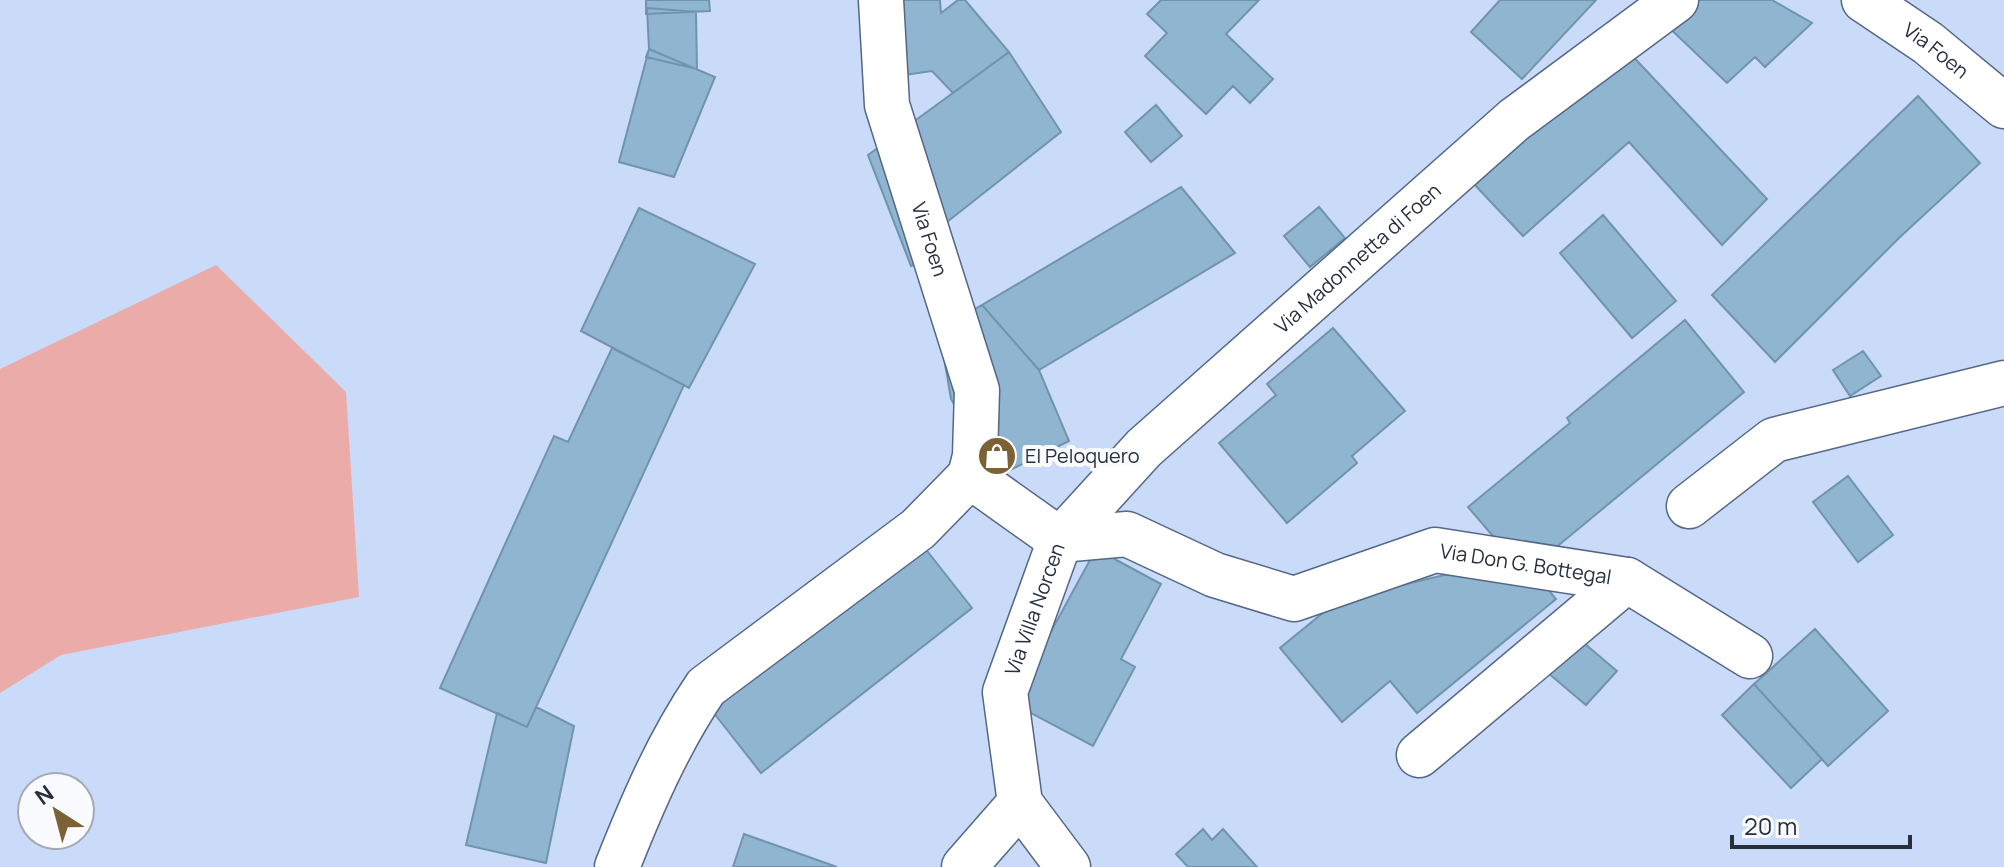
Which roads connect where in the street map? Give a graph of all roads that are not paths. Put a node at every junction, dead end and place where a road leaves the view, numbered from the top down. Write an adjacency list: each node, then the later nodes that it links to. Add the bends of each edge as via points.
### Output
1 (881, 0): 6 (street, Via Foen, via 887,105 977,390)
2 (1676, 0): 8 (street, Via Madonnetta di Foen, via 1514,120 1144,448)
3 (1864, 0): 4 (street, Via Foen, via 1928,43)
4 (2004, 106)
5 (2004, 383): 7 (street, via 1774,440)
6 (970, 476): 8 (street, Via Villa Norcen); 13 (street, via 918,529 706,687 653,778)
7 (1689, 506)
8 (1060, 540): 9 (street, Via Don G. Bottegal, via 1127,534 1215,575 1294,599 1435,550); 12 (street, Via Villa Norcen, via 1005,692)
9 (1627, 580): 10 (street); 11 (street)
10 (1750, 656)
11 (1419, 755)
12 (1020, 803): 14 (street); 15 (street, Via Villa Norcen)
13 (617, 867)
14 (964, 867)
15 (1068, 867)

